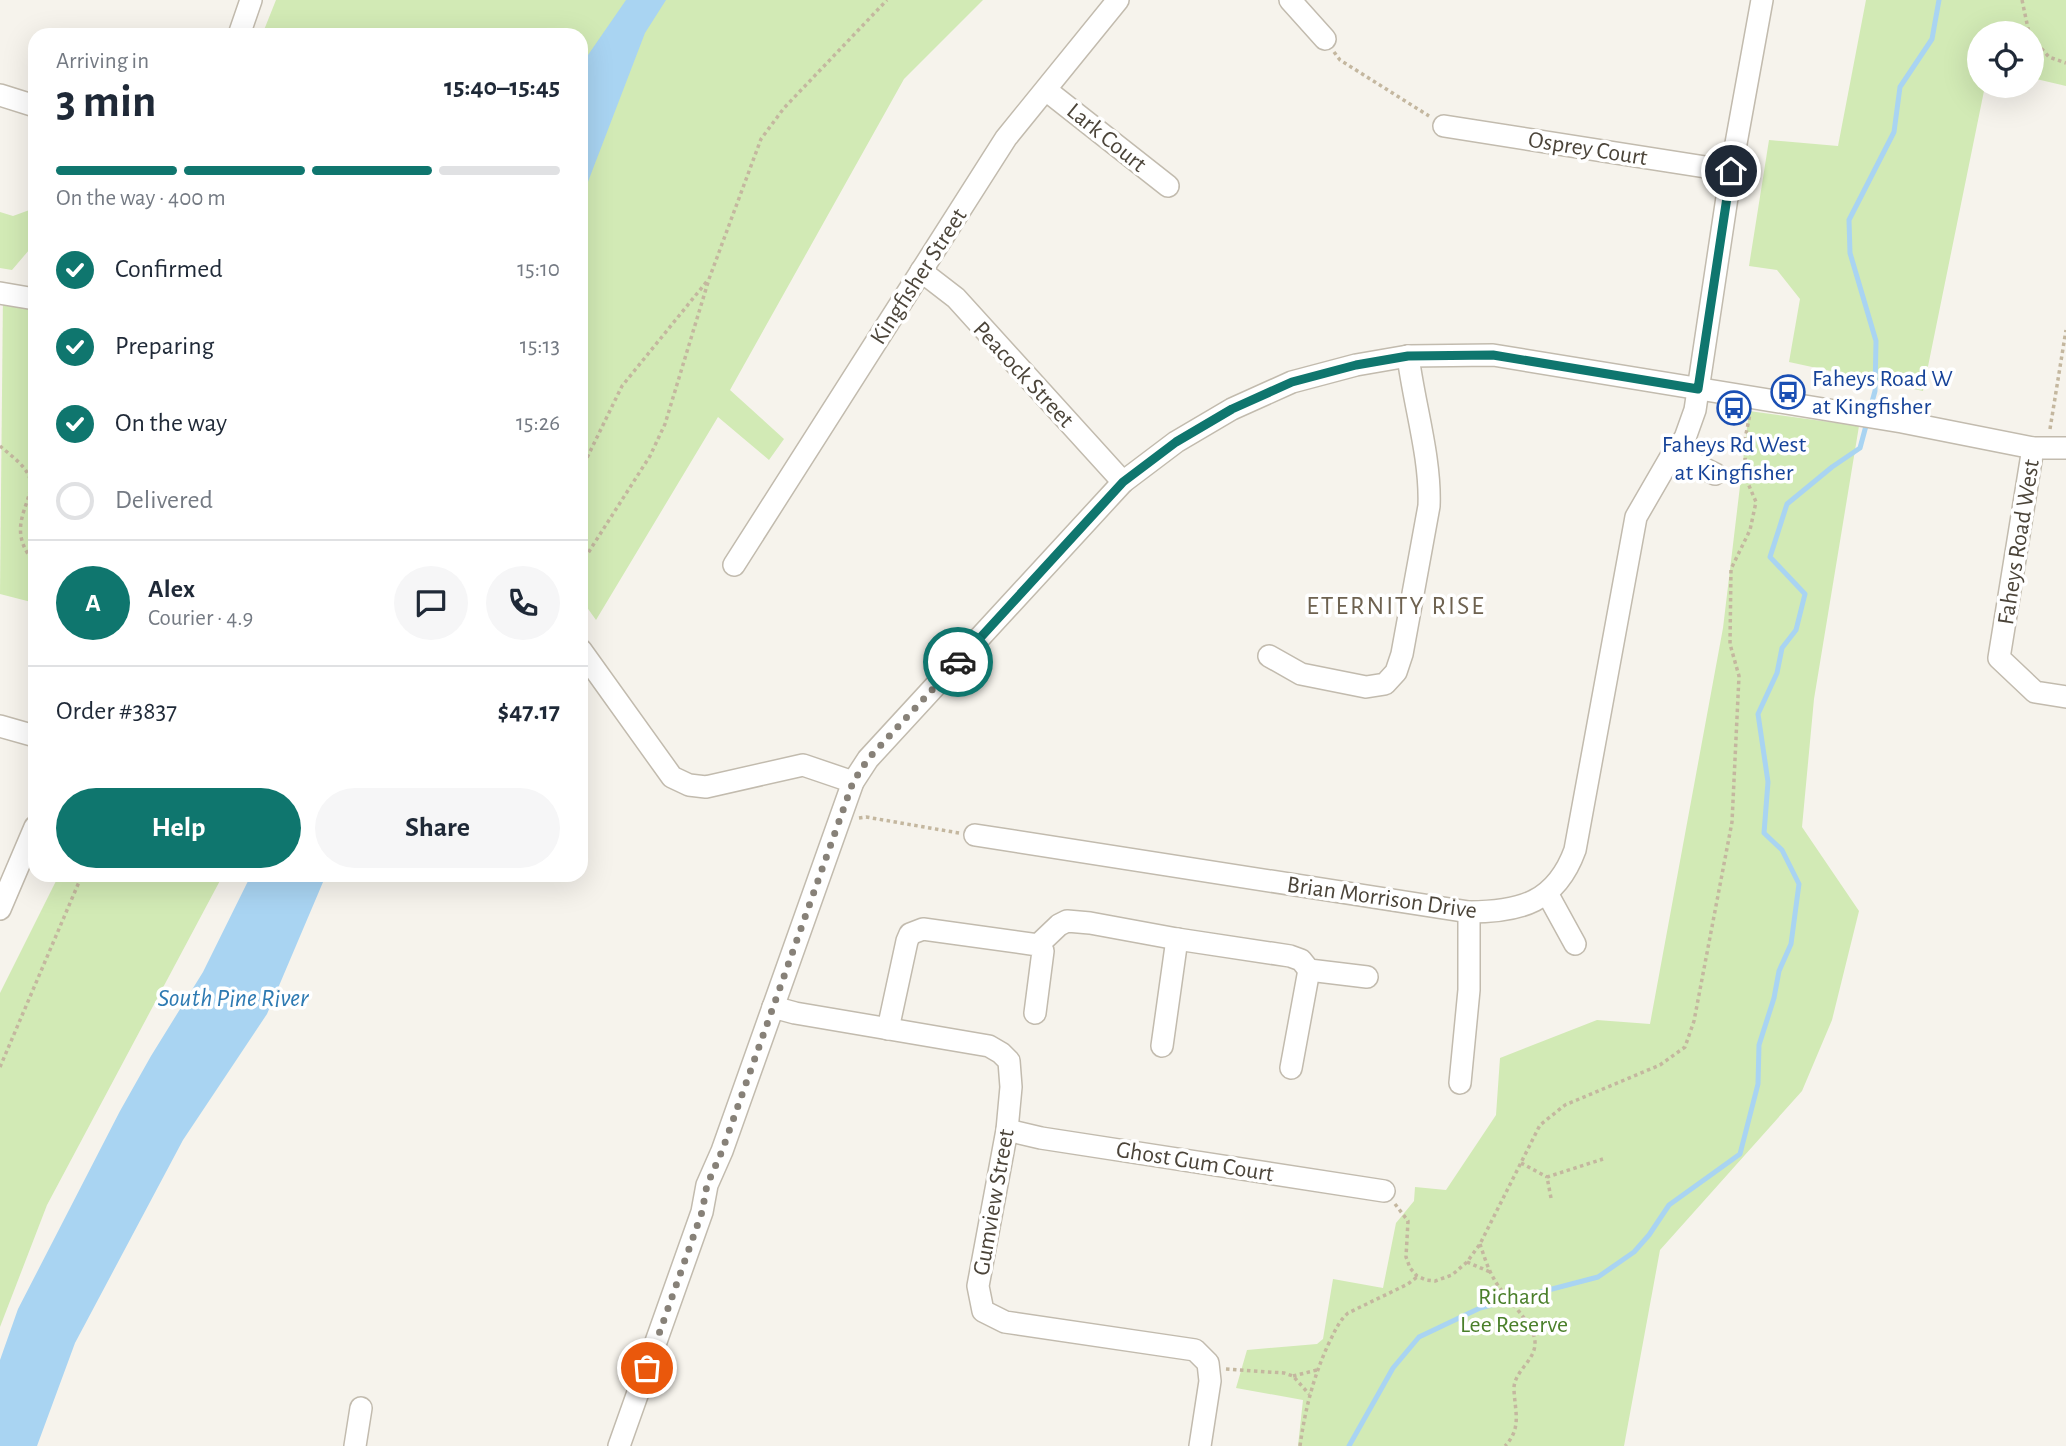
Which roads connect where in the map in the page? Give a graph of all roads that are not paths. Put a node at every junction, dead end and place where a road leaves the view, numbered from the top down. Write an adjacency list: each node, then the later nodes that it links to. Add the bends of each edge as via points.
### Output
1 (251, 0): 5 (street)
2 (1118, 0): 7 (street, Kingfisher Street)
3 (1290, 0): 6 (street)
4 (1762, 0): 11 (street)
5 (241, 28)
6 (1325, 39)
7 (1046, 90): 12 (street, Lark Court); 13 (street, Kingfisher Street, via 1006,138)
8 (0, 95): 9 (street)
9 (28, 104)
10 (1444, 126): 11 (street, Osprey Court)
11 (1731, 171): 17 (street)
12 (1168, 186)
13 (921, 271): 22 (street, Peacock Street, via 956,298); 23 (street, Kingfisher Street)
14 (0, 293): 15 (street)
15 (28, 298)
16 (1408, 356): 17 (street, Faheys Road West, via 1493,355); 22 (street, Faheys Road West, via 1280,387 1176,442); 24 (street, via 1430,495 1396,672 1385,684 1366,687 1301,674)
17 (1698, 389): 18 (street, Faheys Road West); 20 (street, Brian Morrison Drive, via 1691,426)
18 (2033, 448): 19 (street); 26 (street, Faheys Road West, via 2000,658 2035,692)
19 (2066, 448)
20 (1673, 453): 21 (street); 32 (street, Brian Morrison Drive, via 1636,517 1575,850 1569,869)
21 (1715, 474)
22 (1123, 482): 29 (street, Faheys Road West, via 868,759)
23 (734, 565)
24 (1269, 656)
25 (588, 660): 29 (street, via 671,777 706,787 803,765)
26 (2066, 697)
27 (0, 726): 28 (street)
28 (28, 734)
29 (853, 782): 40 (street, Faheys Road West)
30 (975, 835): 34 (street, Brian Morrison Drive)
31 (28, 843): 33 (street)
32 (1547, 894): 34 (street, Brian Morrison Drive, via 1512,909); 36 (street)
33 (0, 909)
34 (1469, 912): 45 (street, via 1469,990)
35 (1177, 939): 37 (street, via 1067,922); 38 (street, via 1290,956); 43 (street)
36 (1574, 944)
37 (1038, 945): 41 (street, via 1043,951); 42 (street, via 917,930 907,941)
38 (1310, 970): 39 (street); 44 (street)
39 (1367, 976)
40 (773, 1007): 42 (street, Gumview Street); 50 (street, Faheys Road West)
41 (1035, 1013)
42 (888, 1029): 46 (street, Gumview Street, via 1001,1052 1011,1072)
43 (1162, 1046)
44 (1290, 1068)
45 (1460, 1083)
46 (1007, 1130): 47 (street, Ghost Gum Court); 51 (street, Gumview Street, via 978,1286 983,1311 1005,1322 1195,1350 1210,1369)
47 (1384, 1191)
48 (361, 1408): 49 (street)
49 (355, 1446)
50 (619, 1446)
51 (1200, 1446)

